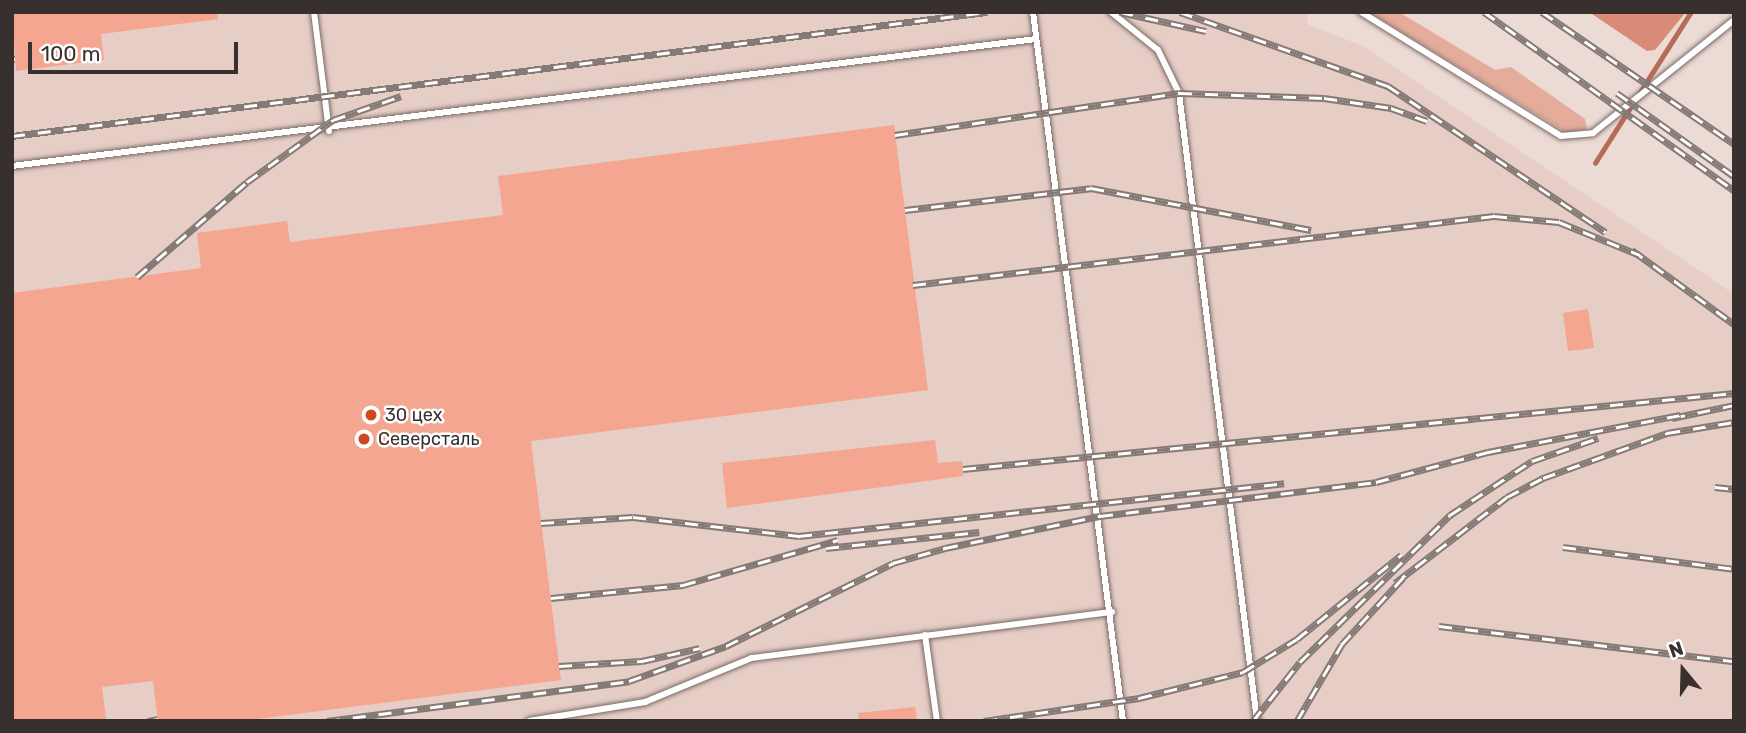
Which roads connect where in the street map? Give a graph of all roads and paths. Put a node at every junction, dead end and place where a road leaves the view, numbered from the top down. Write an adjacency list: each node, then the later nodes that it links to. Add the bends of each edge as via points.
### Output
1 (314, 12): 7 (lane)
2 (1033, 12): 6 (lane)
3 (1111, 12): 14 (lane, via 1158,50 1178,93)
4 (1361, 12): 5 (lane, via 1561,136 1593,133)
5 (1734, 20)
6 (1036, 39): 7 (lane); 9 (lane)
7 (329, 131): 8 (lane)
8 (12, 166)
9 (1112, 612): 10 (lane); 13 (lane)
10 (925, 635): 11 (lane, via 752,658 645,702); 12 (lane)
11 (529, 721)
12 (937, 721)
13 (1123, 721)
14 (1257, 721)

